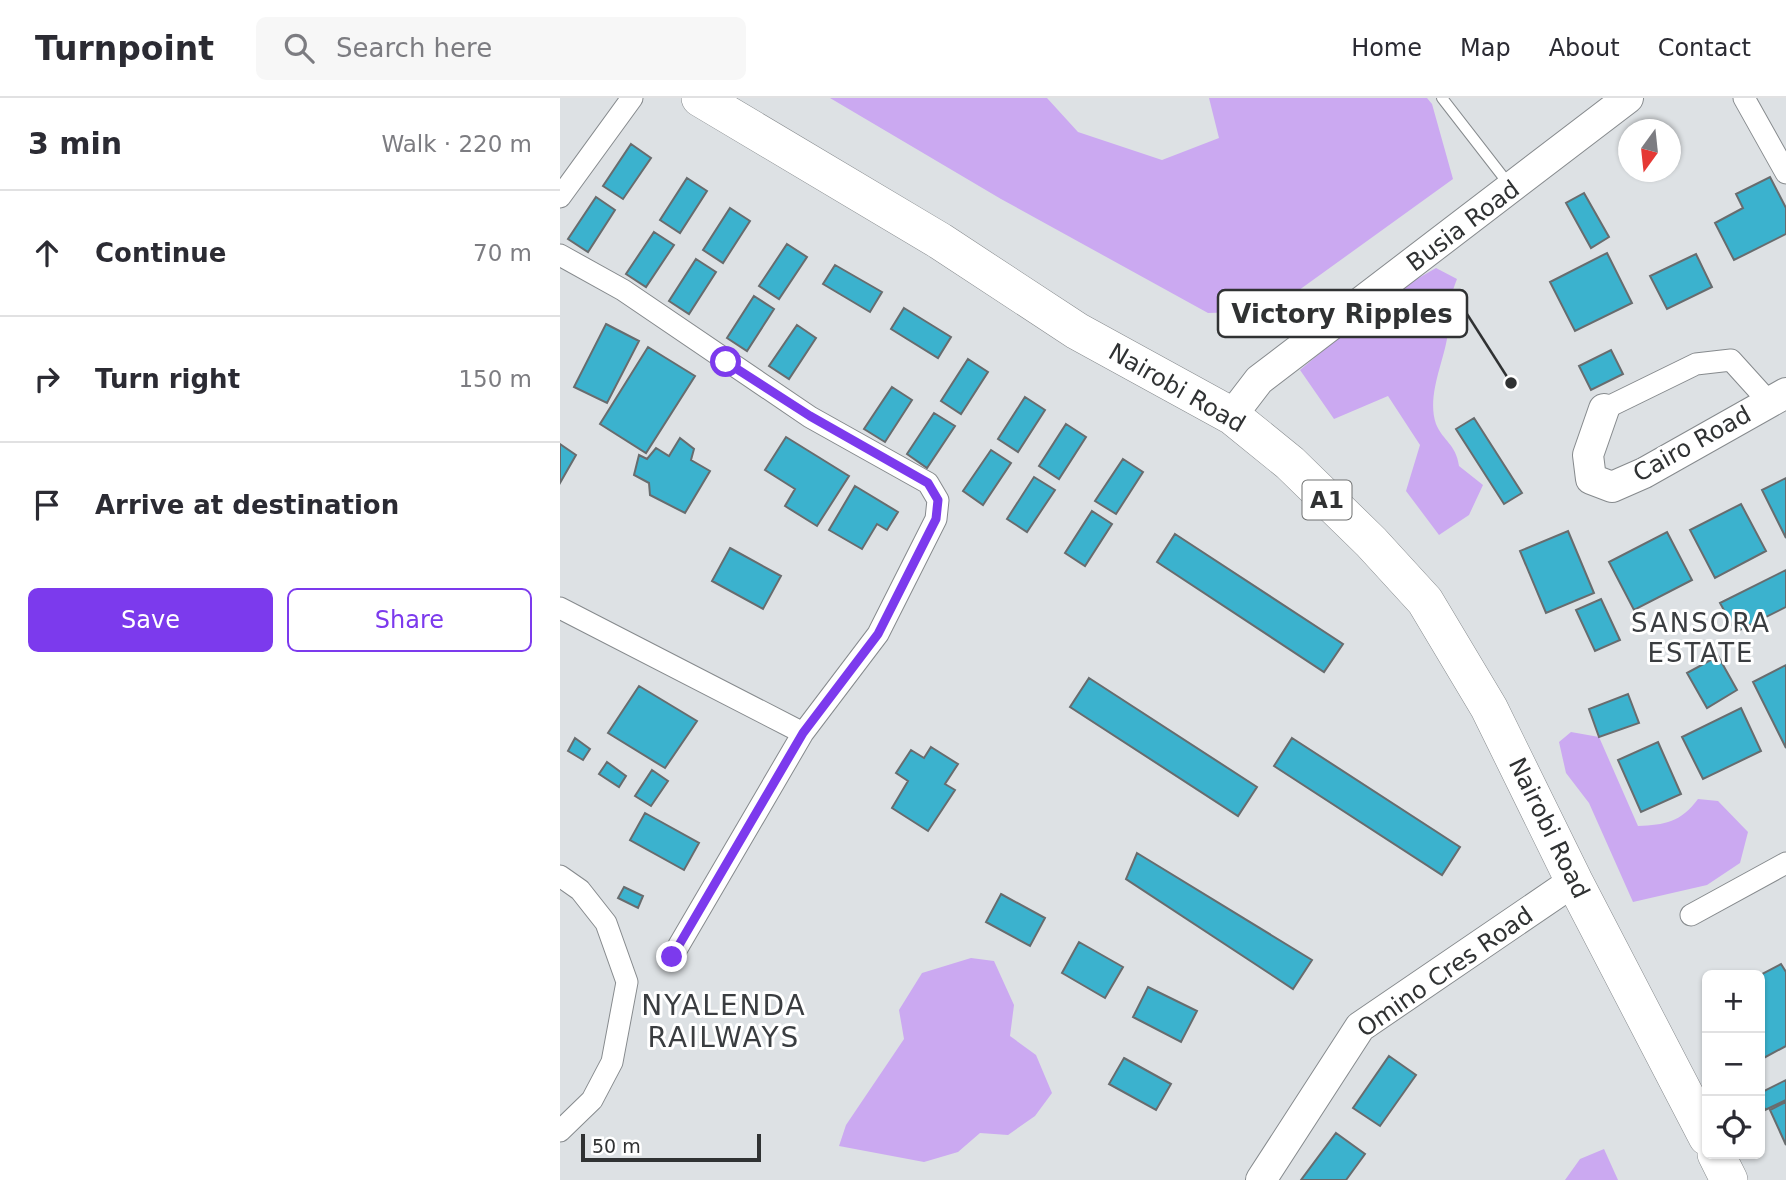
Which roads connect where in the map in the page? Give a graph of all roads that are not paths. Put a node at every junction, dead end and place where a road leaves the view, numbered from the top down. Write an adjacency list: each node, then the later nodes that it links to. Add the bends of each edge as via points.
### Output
1 (632, 98): 9 (street)
2 (700, 98): 18 (highway, Nairobi Road / A1, via 940,241 1077,331 1232,415 1290,463 1425,601 1489,708)
3 (736, 98): 13 (highway, Nairobi Road / A1, via 865,181 1093,313)
4 (1442, 98): 8 (lane)
5 (1628, 98): 8 (street, Busia Road)
6 (1744, 98): 7 (street)
7 (1786, 173)
8 (1512, 189): 13 (street, Busia Road, via 1259,380)
9 (560, 197)
10 (560, 255): 15 (street, via 623,290 810,416 928,483 938,500 936,519 878,634)
11 (1777, 397): 12 (street, Cairo Road, via 1731,360 1696,363); 12 (street, Cairo Road, via 1612,487 1591,479 1588,455)
12 (1604, 408)
13 (1236, 410): 21 (highway, Nairobi Road / A1, via 1369,533 1428,599 1466,655)
14 (560, 608): 15 (street)
15 (803, 733): 20 (street)
16 (1786, 863): 19 (street)
17 (560, 876): 23 (street, via 580,890 606,923 627,982 612,1062 592,1100)
18 (1574, 881): 22 (highway, Nairobi Road / A1); 26 (street, Omino Cres Road, via 1360,1027)
19 (1691, 915)
20 (672, 957)
21 (1702, 1096)
22 (1702, 1128)
23 (560, 1131)
24 (1718, 1159): 27 (highway)
25 (1734, 1159): 28 (highway)
26 (1261, 1180)
27 (1729, 1180)
28 (1744, 1180)

